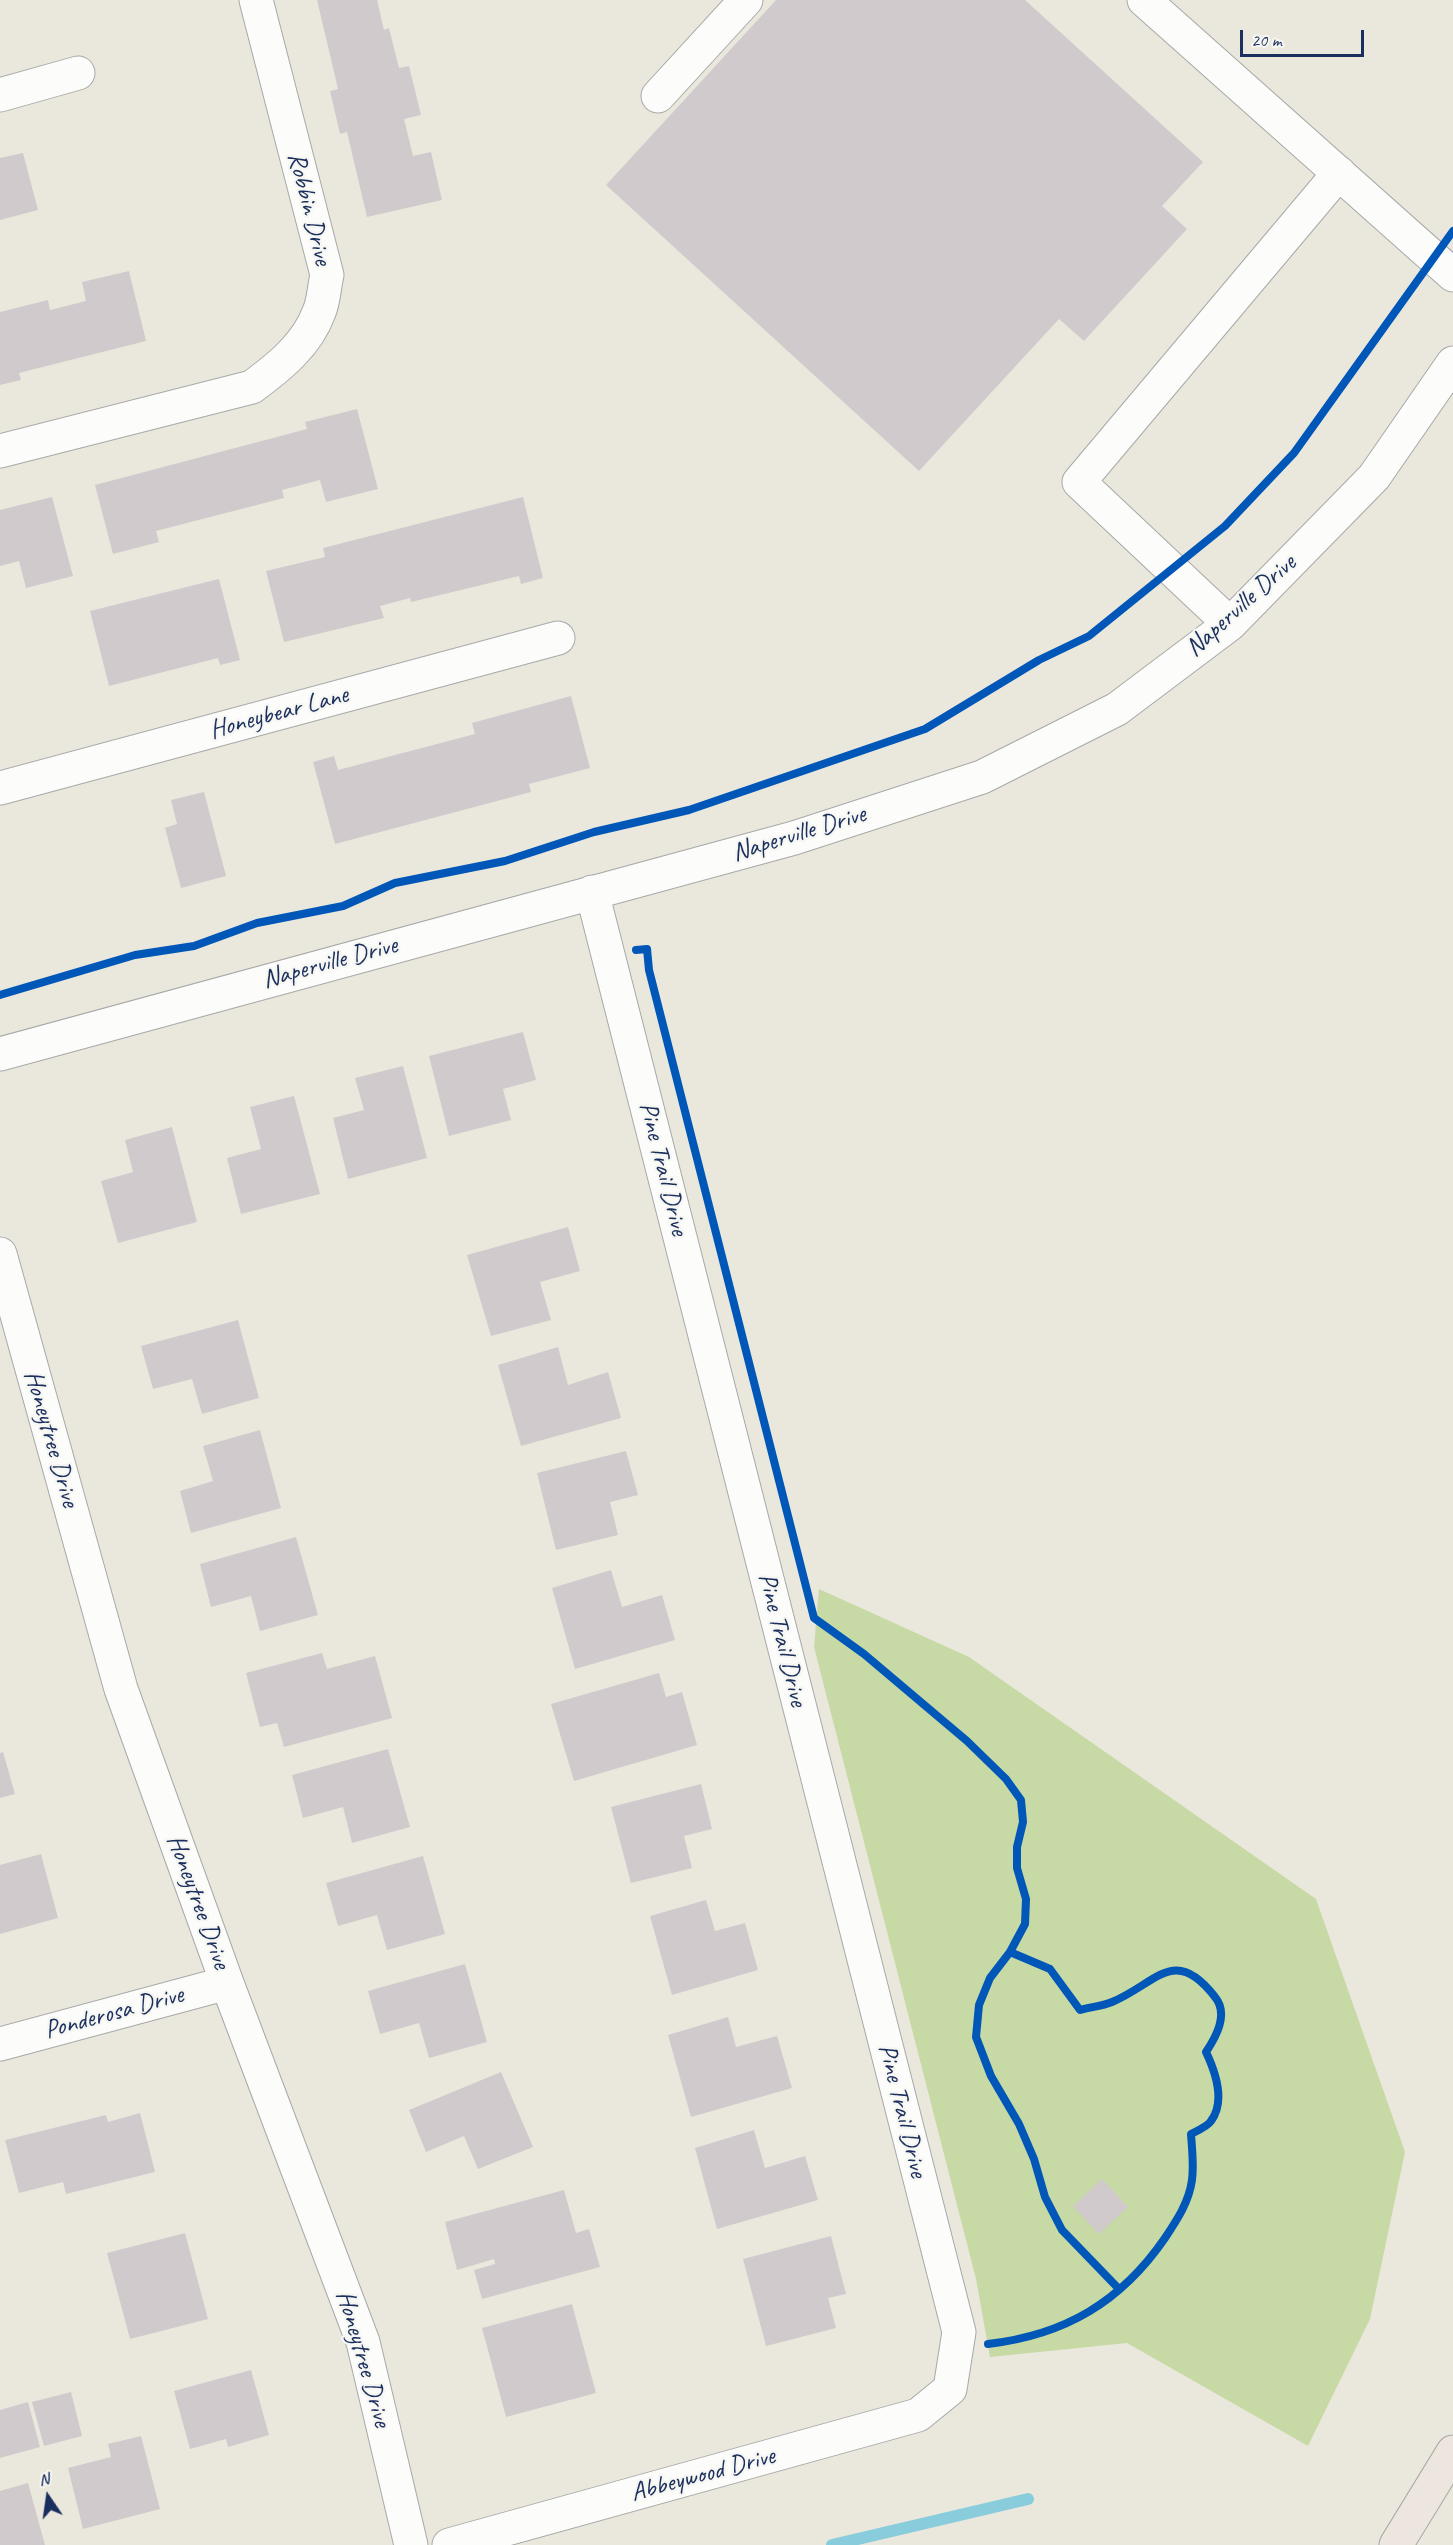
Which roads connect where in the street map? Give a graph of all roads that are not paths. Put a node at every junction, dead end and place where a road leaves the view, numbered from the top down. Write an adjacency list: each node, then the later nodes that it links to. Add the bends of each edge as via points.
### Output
1 (256, 0): 10 (street, Robbin Drive, via 327,275 319,312 305,337 284,364 252,387)
2 (746, 0): 6 (street)
3 (1144, 0): 7 (street)
4 (78, 73): 5 (street)
5 (0, 95)
6 (658, 96)
7 (1338, 173): 8 (street); 11 (street, via 1079,482)
8 (1453, 274)
9 (1453, 363): 11 (street, Naperville Drive, via 1374,477)
10 (0, 451)
11 (1230, 624): 14 (street, Naperville Drive, via 1118,709 982,777 794,838)
12 (558, 638): 13 (street, Honeybear Lane)
13 (0, 788)
14 (592, 892): 15 (street, Naperville Drive); 19 (street, Pine Trail Drive, via 958,2332)
15 (0, 1054)
16 (0, 1254): 17 (street, Honeytree Drive, via 121,1689)
17 (227, 1983): 18 (street, Ponderosa Drive); 21 (street, Honeytree Drive, via 363,2342)
18 (0, 2044)
19 (950, 2389): 22 (street, Abbeywood Drive, via 918,2415)
20 (1453, 2452): 23 (main road)
21 (411, 2545)
22 (449, 2545)
23 (1396, 2545)

